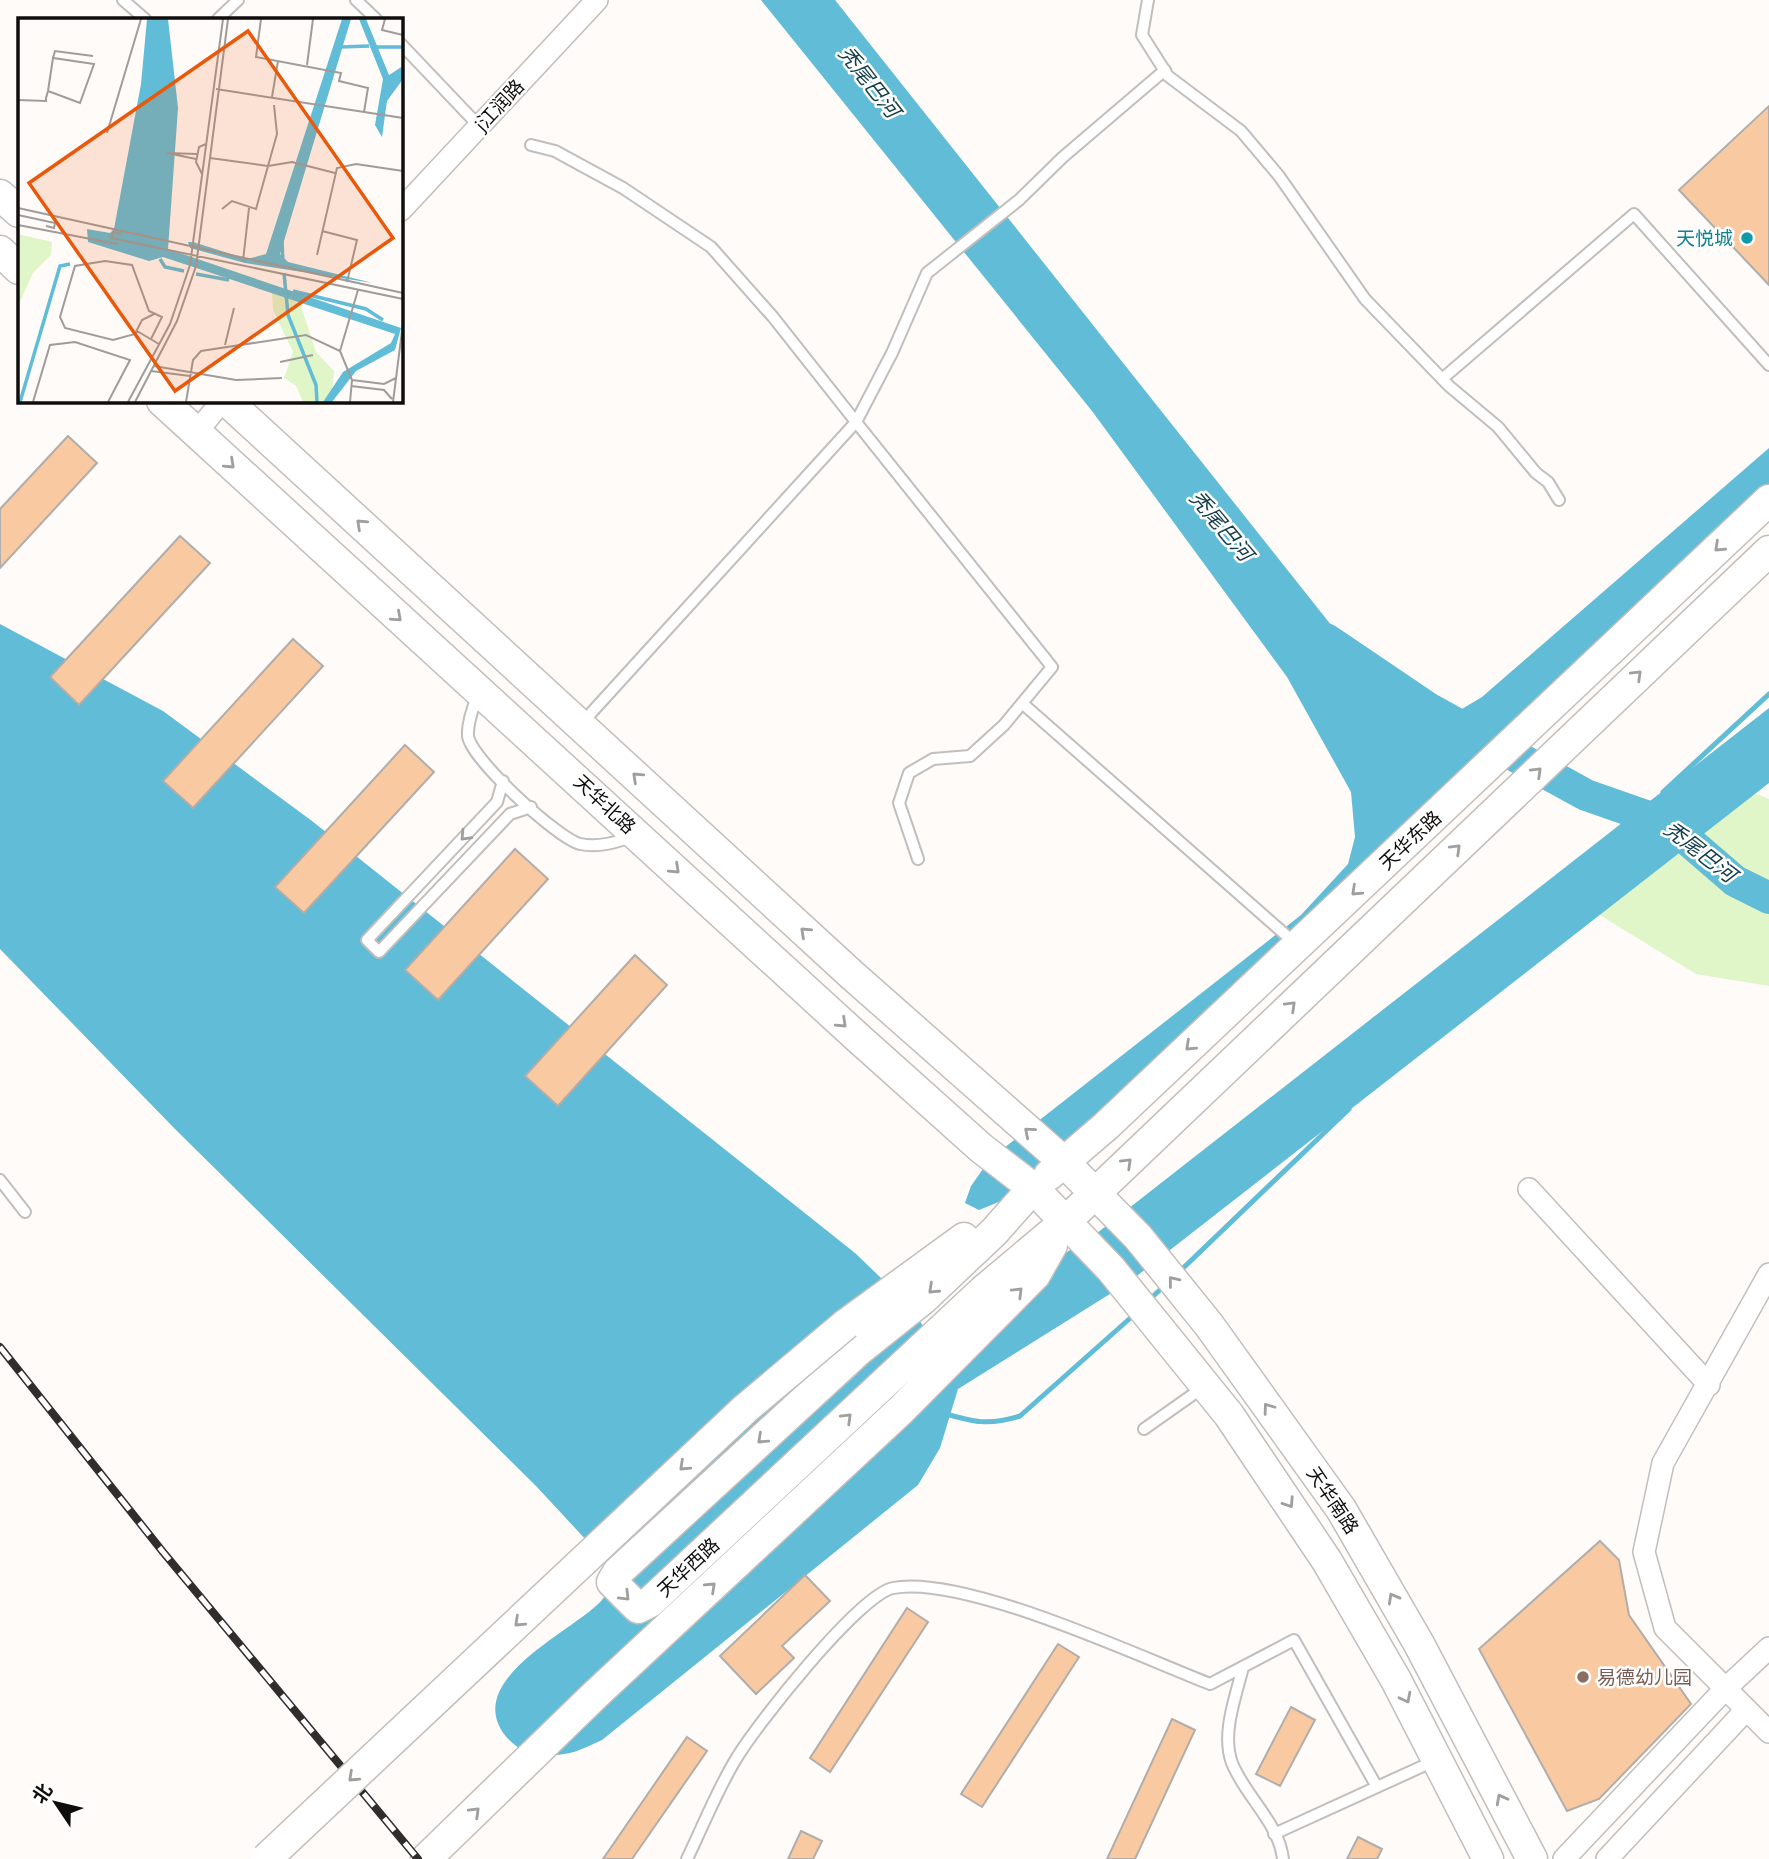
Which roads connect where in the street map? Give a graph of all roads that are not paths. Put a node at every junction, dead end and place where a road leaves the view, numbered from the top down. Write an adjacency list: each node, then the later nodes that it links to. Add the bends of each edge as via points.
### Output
1 (123, 0): 6 (lane)
2 (237, 0): 7 (lane)
3 (356, 0): 8 (lane)
4 (597, 0): 11 (street, j江润路)
5 (1149, 0): 10 (lane, via 1142,35)
6 (144, 18)
7 (219, 18)
8 (375, 18)
9 (402, 45): 11 (lane)
10 (1165, 70): 19 (lane, via 1241,131 1279,176 1365,299); 23 (lane, via 1019,200 927,273)
11 (479, 126): 14 (street, j江润路)
12 (531, 145): 23 (lane, via 555,151 623,188 711,247)
13 (0, 195): 15 (main road)
14 (402, 209)
15 (18, 211)
16 (0, 251): 17 (main road)
17 (18, 268)
18 (1769, 365): 19 (lane, via 1634,214)
19 (1442, 379): 25 (lane, via 1498,427)
20 (163, 402): 24 (main road, 天华北路)
21 (223, 402): 24 (street)
22 (225, 402): 30 (main road, one-way to 22)
23 (856, 422): 29 (lane, via 1052,667); 30 (lane)
24 (196, 433): 28 (main road, 天华北路, one-way to 28)
25 (1559, 500)
26 (1769, 500): 35 (main road, 天华东路, one-way to 35)
27 (1769, 551): 38 (main road, 天华东路, one-way to 27, via 1488,820)
28 (479, 691): 31 (lane, via 468,734 476,754); 33 (main road, 天华北路)
29 (1022, 704): 34 (lane, via 970,756 933,759 909,773 899,803); 35 (lane)
30 (580, 724): 38 (main road, one-way to 30, via 852,975)
31 (503, 781): 32 (lane); 32 (lane, one-way to 32, via 497,802 367,940 379,952 510,814)
32 (531, 807): 33 (lane, via 579,844 614,843)
33 (638, 835): 38 (main road, 天华北路, one-way to 38, via 971,1139)
34 (918, 859)
35 (1297, 946): 38 (main road, 天华东路, one-way to 38)
36 (0, 1180): 39 (lane)
37 (1529, 1189): 41 (street)
38 (1064, 1192): 38 (main road, 天华西路, one-way to 38, via 994,1232 923,1299 859,1350 628,1563 613,1578 615,1586 635,1606 644,1607 984,1290); 42 (main road, 天华南路, via 1111,1269); 52 (main road, one-way to 52, bridge, via 846,1324 745,1409); 53 (main road, 天华西路, one-way to 38, via 901,1410 1035,1275); 57 (main road, 天华南路, one-way to 38, via 1340,1508 1209,1325 1138,1237)
39 (25, 1212)
40 (1769, 1274): 41 (street)
41 (1709, 1385): 46 (street, via 1663,1463 1644,1552 1665,1628)
42 (1206, 1386): 43 (lane); 49 (main road, 天华南路, one-way to 49, via 1280,1489 1363,1619)
43 (1144, 1429)
44 (1769, 1648): 46 (street)
45 (1243, 1667): 50 (lane, via 1294,1640); 51 (lane, via 1228,1738 1232,1763); 54 (lane, via 1210,1684 1021,1611 932,1587 889,1589 856,1615 750,1736)
46 (1726, 1689): 47 (street); 58 (street)
47 (1746, 1710): 48 (street); 59 (street)
48 (1769, 1732)
49 (1437, 1759): 50 (lane); 56 (main road, 天华南路)
50 (1377, 1787): 51 (lane)
51 (1274, 1834): 55 (lane)
52 (267, 1859)
53 (426, 1859)
54 (687, 1859)
55 (1283, 1859)
56 (1488, 1859)
57 (1532, 1859)
58 (1564, 1859)
59 (1607, 1859)

